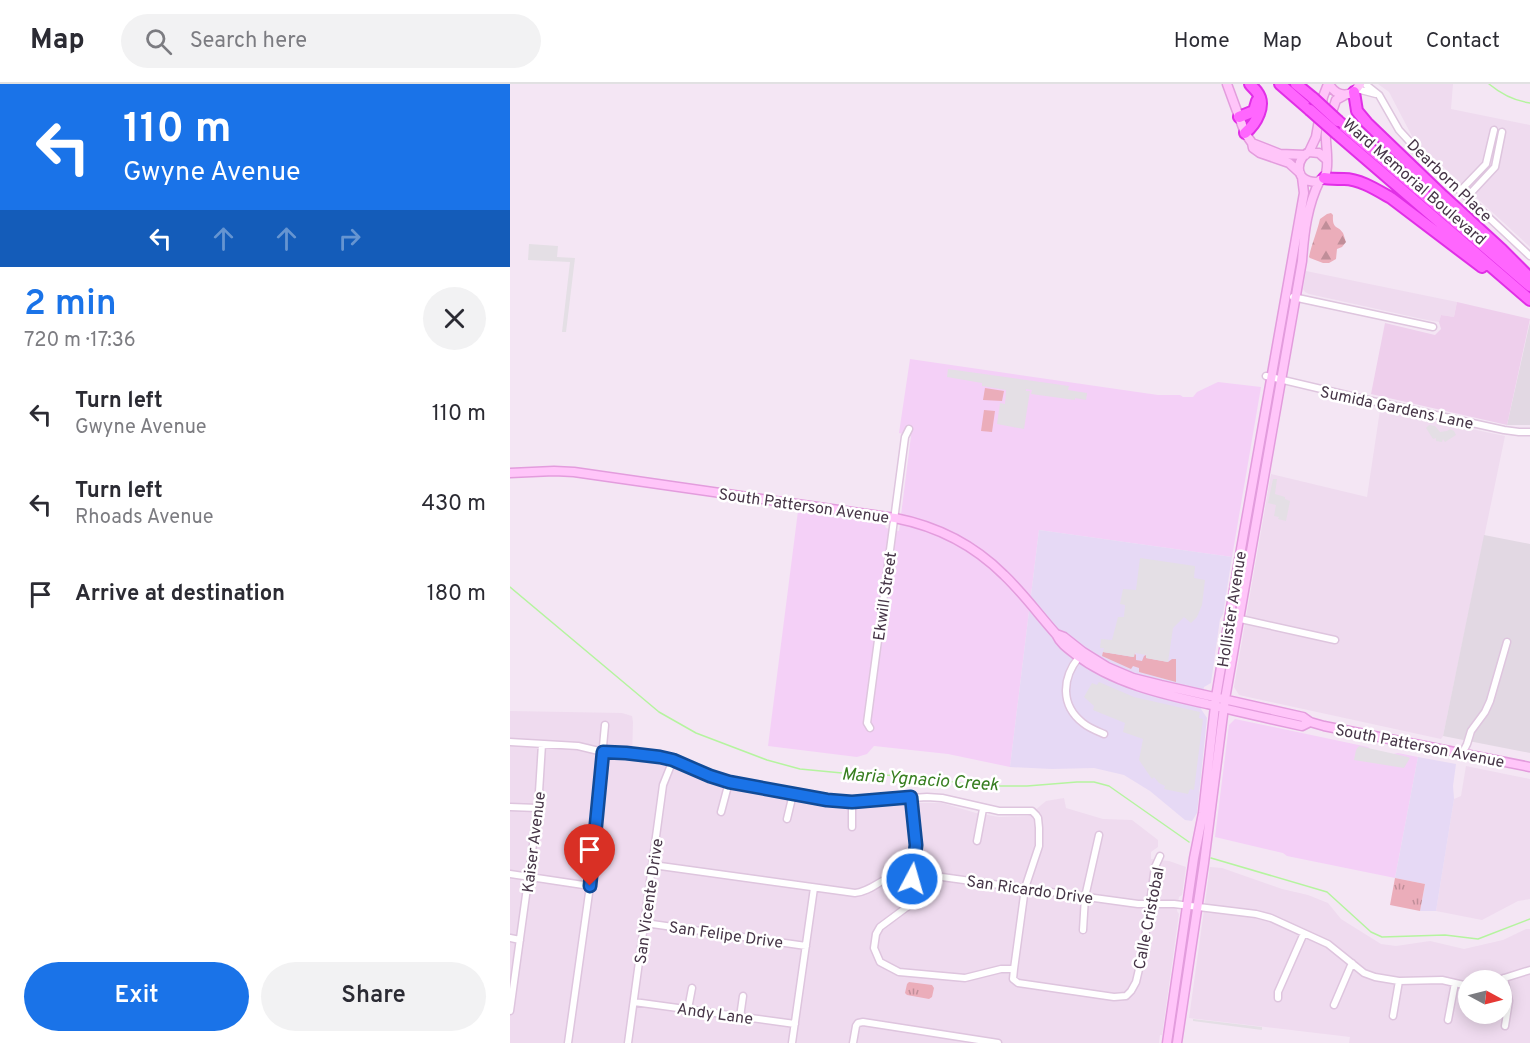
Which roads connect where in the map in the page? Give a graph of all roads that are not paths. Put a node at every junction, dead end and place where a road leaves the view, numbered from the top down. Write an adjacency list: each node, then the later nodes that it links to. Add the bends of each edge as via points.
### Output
1 (1227, 84): 7 (main road)
2 (1280, 84): 8 (highway, Ward Memorial Boulevard, bridge)
3 (1296, 84): 8 (highway, Ward Memorial Boulevard, bridge)
4 (1329, 84): 6 (main road, via 1335,92); 13 (main road, via 1316,137)
5 (1252, 87): 7 (highway, via 1257,107 1251,114); 11 (highway, via 1259,96 1260,110)
6 (1356, 89): 14 (main road, via 1336,100 1326,133); 17 (street, Dearborn Place, via 1379,95 1399,130); 20 (highway, via 1357,111 1367,123)
7 (1239, 117): 11 (main road)
8 (1337, 127): 21 (highway, Ward Memorial Boulevard); 23 (highway, Ward Memorial Boulevard)
9 (1494, 130): 17 (street, via 1486,164)
10 (1502, 132): 18 (street, via 1495,167)
11 (1245, 133): 12 (main road)
12 (1252, 142): 13 (main road, via 1280,154); 15 (main road, via 1260,153 1288,163)
13 (1307, 153): 14 (main road, via 1319,153); 15 (main road, via 1299,163)
14 (1327, 160): 16 (main road, via 1328,170)
15 (1301, 175): 16 (main road, via 1310,182); 22 (main road, Hollister Avenue, via 1304,193)
16 (1322, 179): 22 (main road, Hollister Avenue, via 1311,201 1302,261); 23 (highway, via 1358,182 1391,198)
17 (1460, 191): 18 (street, Dearborn Place)
18 (1467, 197): 19 (street, Dearborn Place)
19 (1530, 256)
20 (1530, 278)
21 (1530, 286)
22 (1291, 296): 24 (street); 25 (main road, Hollister Avenue)
23 (1530, 302)
24 (1433, 327)
25 (1273, 378): 27 (street, Sumida Gardens Lane, via 1504,430); 30 (main road, Hollister Avenue); 31 (main road, Hollister Avenue)
26 (909, 429): 29 (street, Ekwill Street)
27 (1530, 432)
28 (510, 473): 29 (main road, South Patterson Avenue, via 574,472)
29 (895, 518): 32 (main road, South Patterson Avenue, via 939,530 978,553 1005,575); 38 (street, Ekwill Street, via 867,723)
30 (1230, 617): 31 (street); 36 (main road, Hollister Avenue)
31 (1239, 619): 33 (street); 36 (main road, Hollister Avenue)
32 (1056, 634): 35 (main road, South Patterson Avenue); 36 (main road, South Patterson Avenue, via 1122,673)
33 (1335, 640)
34 (1507, 642): 43 (street, via 1490,701)
35 (1079, 657): 36 (main road, South Patterson Avenue, via 1131,684 1162,694); 39 (street, via 1067,677 1067,700 1073,714)
36 (1220, 703): 43 (main road, South Patterson Avenue, via 1303,717 1310,722); 68 (main road, Hollister Avenue); 69 (main road, Hollister Avenue)
37 (605, 725): 42 (street)
38 (870, 728)
39 (1104, 734)
40 (510, 742): 41 (street)
41 (542, 744): 42 (street); 51 (street, Kaiser Avenue)
42 (603, 752): 44 (street); 63 (street)
43 (1462, 754): 45 (main road, South Patterson Avenue)
44 (673, 760): 46 (street); 59 (street, San Vicente Drive, via 663,785)
45 (1530, 767)
46 (729, 782): 47 (street); 53 (street)
47 (793, 794): 49 (street); 54 (street)
48 (911, 797): 49 (street); 52 (street, via 942,798); 60 (street, via 916,845)
49 (852, 802): 55 (street)
50 (510, 807): 51 (street)
51 (538, 808): 62 (street, Kaiser Avenue)
52 (983, 809): 57 (street); 65 (street, via 1029,811 1036,815 1039,846)
53 (721, 812)
54 (787, 819)
55 (852, 827)
56 (1099, 835): 66 (street)
57 (977, 841)
58 (1160, 856): 67 (street, Calle Cristobal)
59 (653, 865): 64 (street, San Ricardo Drive); 70 (street, San Vicente Drive)
60 (913, 873): 64 (street, San Ricardo Drive, via 890,876 862,893); 65 (street, San Ricardo Drive); 77 (street, via 907,907 876,934 874,948 880,962 899,972 965,978)
61 (510, 874): 62 (street)
62 (529, 876): 63 (street); 74 (street, Kaiser Avenue)
63 (590, 886): 96 (street)
64 (814, 888): 75 (street)
65 (1025, 888): 66 (street, San Ricardo Drive); 77 (street)
66 (1085, 897): 67 (street, San Ricardo Drive); 71 (street)
67 (1150, 904): 68 (street, San Ricardo Drive); 77 (street, Calle Cristobal, via 1133,994 1114,997 1018,983 1013,979)
68 (1187, 905): 69 (street, San Ricardo Drive); 101 (main road, Hollister Avenue)
69 (1198, 906): 72 (street, San Ricardo Drive, via 1256,914); 102 (main road, Hollister Avenue)
70 (645, 923): 75 (street, San Felipe Drive); 87 (street, San Vicente Drive)
71 (1083, 930)
72 (1304, 933): 76 (street, San Ricardo Drive, via 1328,944); 85 (street)
73 (510, 938): 74 (street)
74 (520, 940): 86 (street, Kaiser Avenue)
75 (806, 946): 94 (street)
76 (1352, 963): 80 (street, San Ricardo Drive, via 1364,973); 88 (street)
77 (1014, 969)
78 (1530, 970): 79 (street)
79 (1512, 976)
80 (1399, 981): 81 (street, San Ricardo Drive); 91 (street)
81 (1455, 983): 82 (street, San Ricardo Drive); 93 (street)
82 (1458, 984)
83 (692, 988): 89 (street)
84 (743, 996): 92 (street)
85 (1278, 998)
86 (511, 1002): 90 (street, Kaiser Avenue)
87 (634, 1002): 89 (street, Andy Lane); 97 (street, San Vicente Drive)
88 (1334, 1005)
89 (688, 1009): 92 (street, Andy Lane)
90 (510, 1011)
91 (1392, 1016)
92 (740, 1017): 94 (street, Andy Lane)
93 (1448, 1020)
94 (795, 1024): 98 (street)
95 (975, 1041): 99 (street, via 858,1023); 100 (street)
96 (568, 1043)
97 (628, 1043)
98 (792, 1043)
99 (853, 1043)
100 (998, 1043)
101 (1167, 1043)
102 (1177, 1043)

